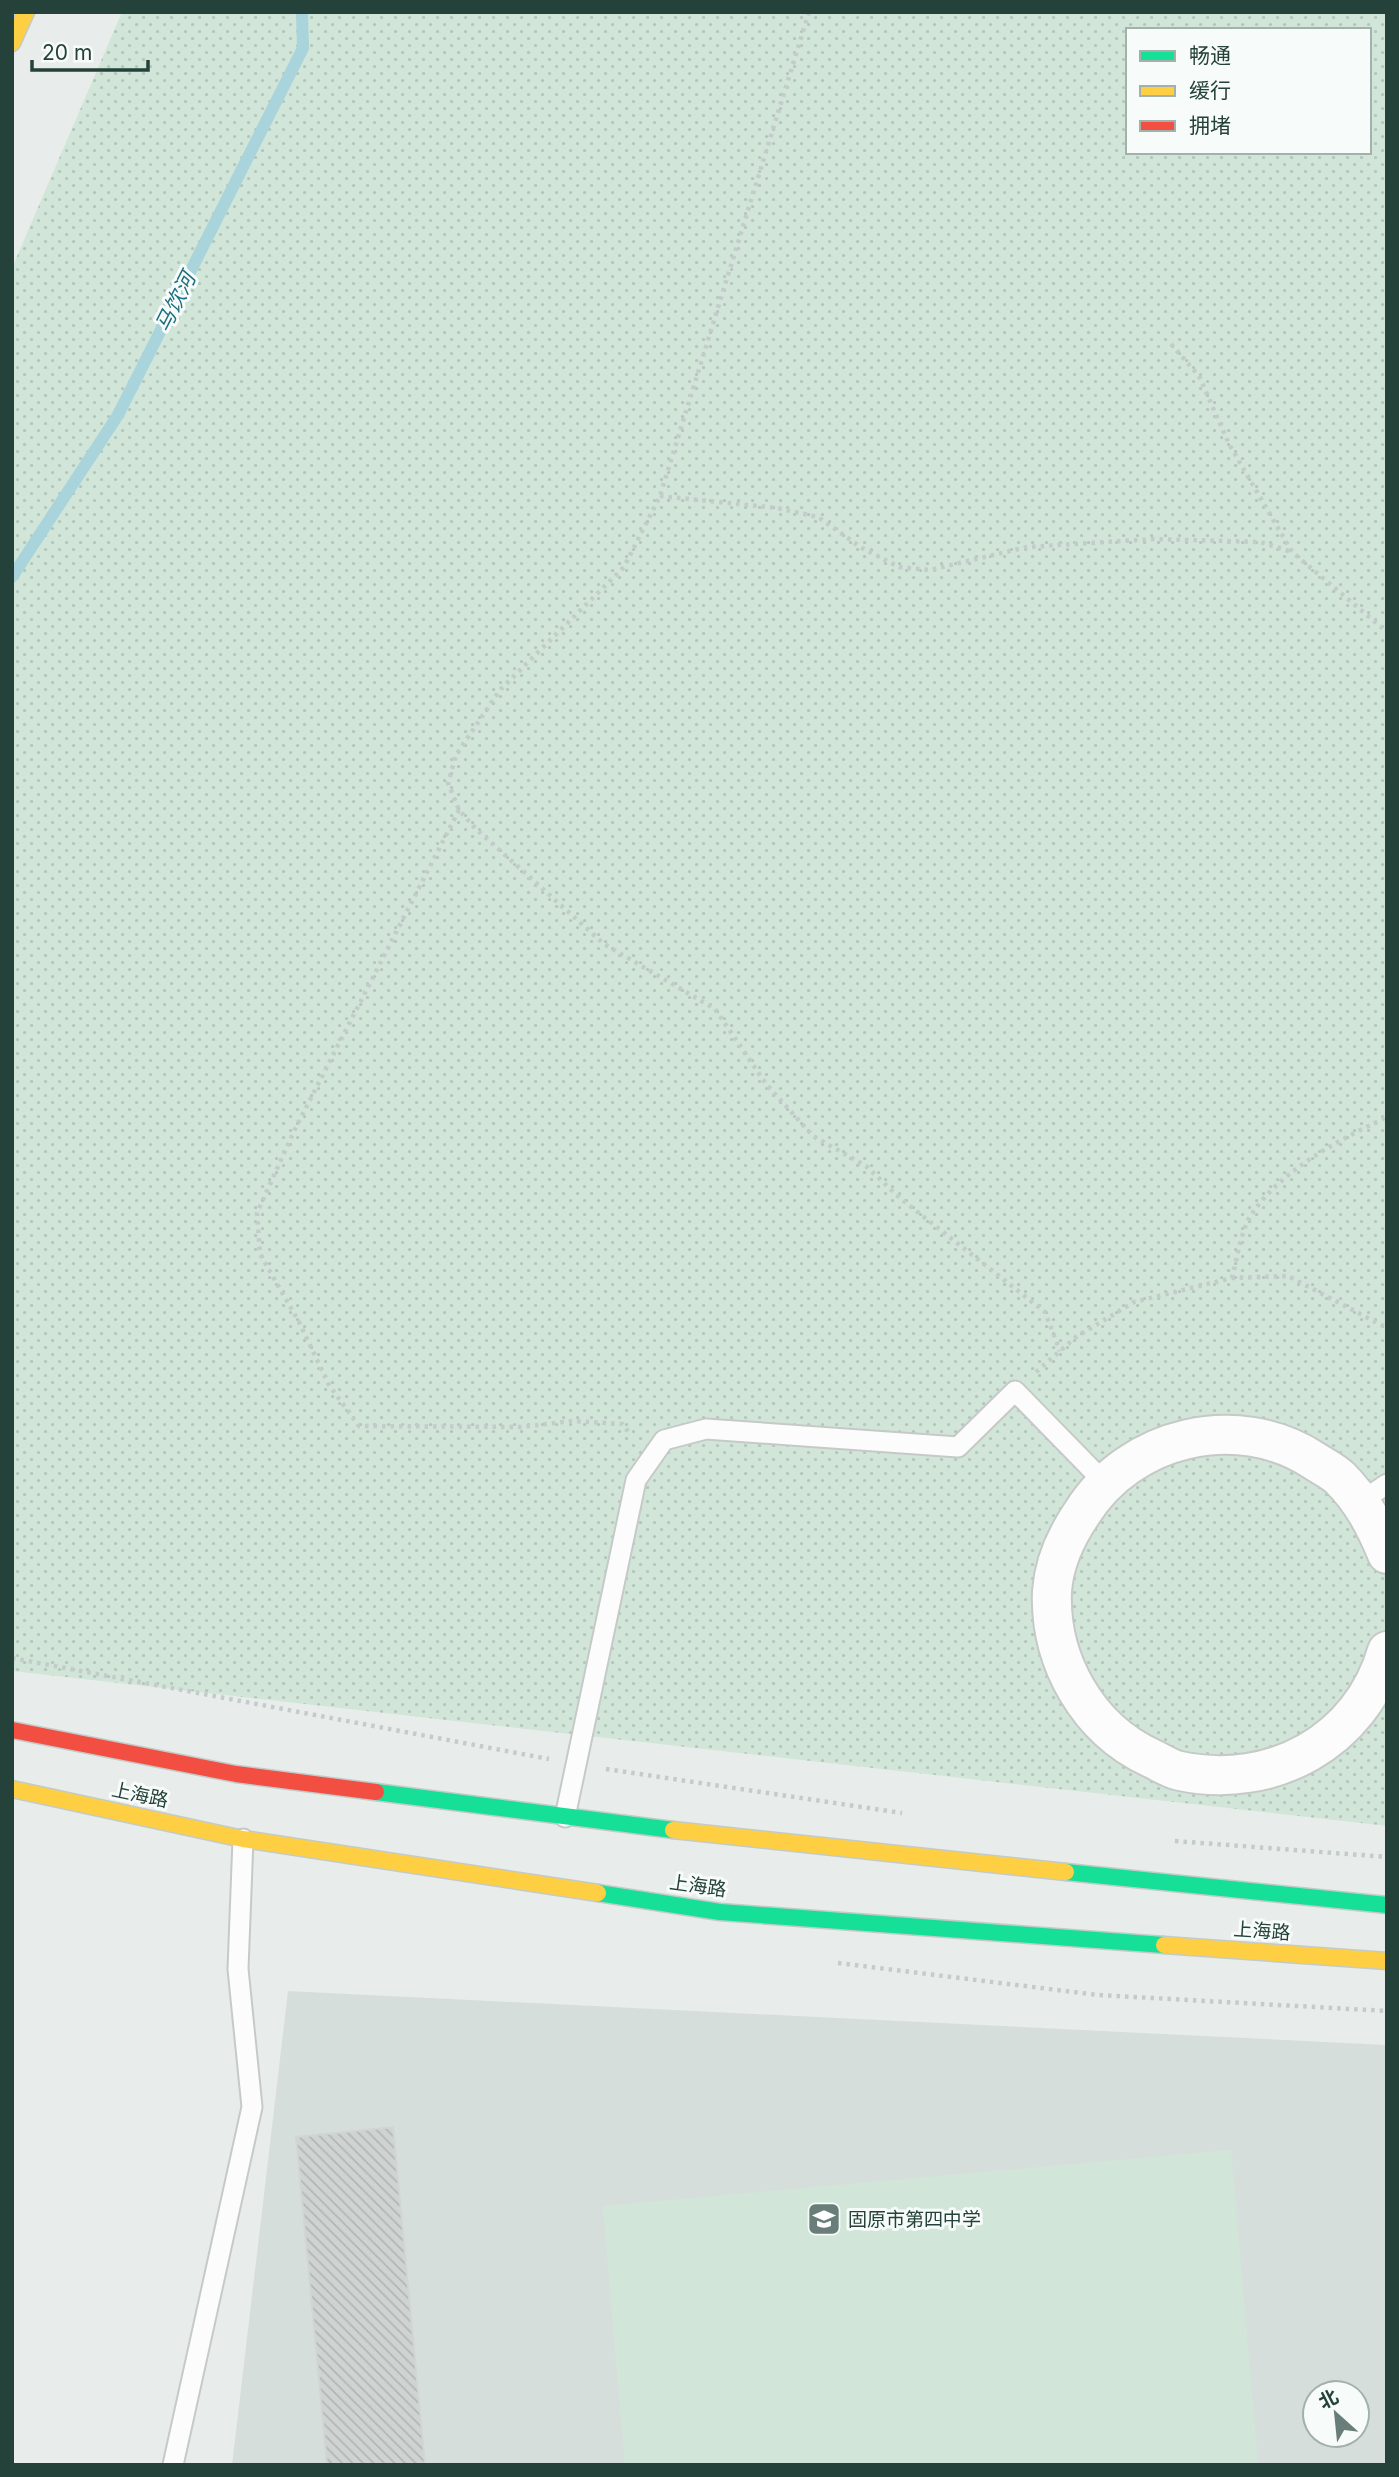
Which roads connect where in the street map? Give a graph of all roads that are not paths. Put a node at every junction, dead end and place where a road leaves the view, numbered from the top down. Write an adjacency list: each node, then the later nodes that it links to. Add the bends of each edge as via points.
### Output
1 (26, 12): 2 (main road)
2 (12, 43)
3 (1105, 1483): 4 (street, via 1136,1457 1186,1437 1241,1434 1293,1447); 6 (street, via 1066,1538 1052,1590 1058,1650 1083,1703 1124,1745 1178,1771 1237,1776 1294,1761 1344,1728 1379,1679); 9 (lane, via 1015,1391 958,1447 706,1429 664,1440 636,1480)
4 (1373, 1493): 5 (street, via 1373,1518)
5 (1387, 1554)
6 (1387, 1651)
7 (12, 1730): 9 (main road, 上海路, via 236,1774)
8 (12, 1789): 10 (main road, 上海路)
9 (565, 1817): 11 (main road, 上海路)
10 (243, 1839): 12 (main road, 上海路, via 720,1912); 13 (lane, via 238,1969 252,2107)
11 (1387, 1905)
12 (1387, 1961)
13 (173, 2465)

